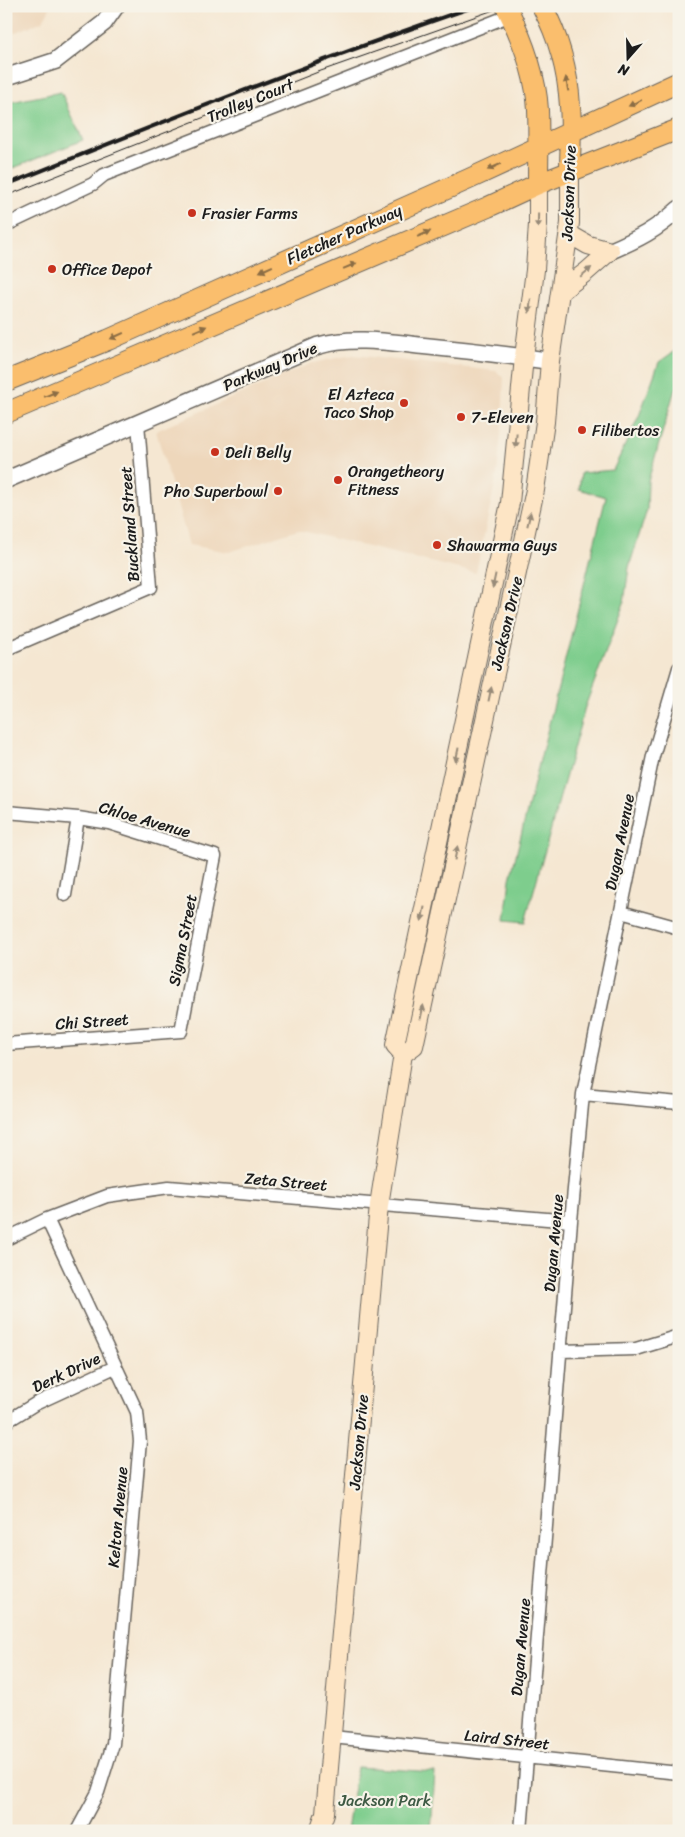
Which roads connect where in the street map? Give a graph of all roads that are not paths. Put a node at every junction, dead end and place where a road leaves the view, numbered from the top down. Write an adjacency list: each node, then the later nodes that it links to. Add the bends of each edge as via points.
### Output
1 (116, 6): 4 (street, via 104,23 55,60)
2 (542, 6): 7 (main road, Jackson Drive, one-way to 2, via 570,104 563,64 552,25)
3 (508, 11): 8 (main road, Jackson Drive, via 519,32 531,72 538,108); 12 (street, Trolley Court, via 104,176)
4 (6, 77)
5 (679, 82): 7 (main road, Fletcher Parkway, one-way to 7)
6 (679, 129): 9 (main road, Fletcher Parkway)
7 (570, 132): 8 (main road, Fletcher Parkway); 9 (main road, Jackson Drive)
8 (538, 146): 10 (main road, Jackson Drive); 18 (main road, Fletcher Parkway, one-way to 18, via 108,340)
9 (570, 171): 10 (main road, Fletcher Parkway); 13 (main road, Jackson Drive)
10 (538, 184): 16 (main road, Jackson Drive, one-way to 16, via 538,224); 19 (main road, Fletcher Parkway, one-way to 10)
11 (679, 210): 14 (street, via 660,226)
12 (6, 225)
13 (569, 234): 14 (main road, via 588,245); 15 (main road, Jackson Drive)
14 (610, 251): 15 (main road, one-way to 14)
15 (560, 292): 17 (main road, Jackson Drive)
16 (524, 357): 17 (street, Parkway Drive); 20 (street, Parkway Drive, via 359,339 334,341); 32 (main road, Jackson Drive, one-way to 32, via 510,503 395,1044)
17 (550, 361): 32 (main road, Jackson Drive, one-way to 17, via 414,1046 535,490)
18 (6, 382)
19 (6, 413)
20 (138, 423): 21 (street, Parkway Drive); 22 (street, Buckland Street, via 151,588)
21 (6, 480)
22 (6, 649)
23 (679, 668): 28 (street, Dugan Avenue, via 653,756)
24 (6, 812): 25 (street, Chloe Avenue)
25 (78, 818): 26 (street, Chloe Avenue, via 109,823); 27 (street)
26 (215, 856): 30 (street, Sigma Street)
27 (65, 895)
28 (621, 912): 29 (street); 33 (street, Dugan Avenue)
29 (679, 928)
30 (181, 1030): 31 (street, Chi Street)
31 (6, 1044)
32 (403, 1054): 35 (main road, Jackson Drive)
33 (583, 1094): 34 (street); 37 (street, Dugan Avenue)
34 (679, 1103)
35 (379, 1205): 36 (street, Zeta Street, via 169,1188 107,1196); 37 (street, Zeta Street); 43 (main road, Jackson Drive)
36 (47, 1219): 38 (street, Zeta Street); 41 (street, Kelton Avenue)
37 (571, 1220): 40 (street, Dugan Avenue)
38 (6, 1239)
39 (679, 1336): 40 (street, via 636,1349)
40 (561, 1351): 44 (street, Dugan Avenue)
41 (115, 1367): 42 (street, Derk Drive, via 29,1407); 46 (street, Kelton Avenue, via 137,1412 140,1442 113,1744 98,1792)
42 (6, 1422)
43 (332, 1737): 44 (street, Laird Street); 47 (main road, Jackson Drive, via 325,1813)
44 (526, 1758): 45 (street, Laird Street); 48 (street, Dugan Avenue)
45 (679, 1773)
46 (77, 1831)
47 (319, 1831)
48 (520, 1831)

